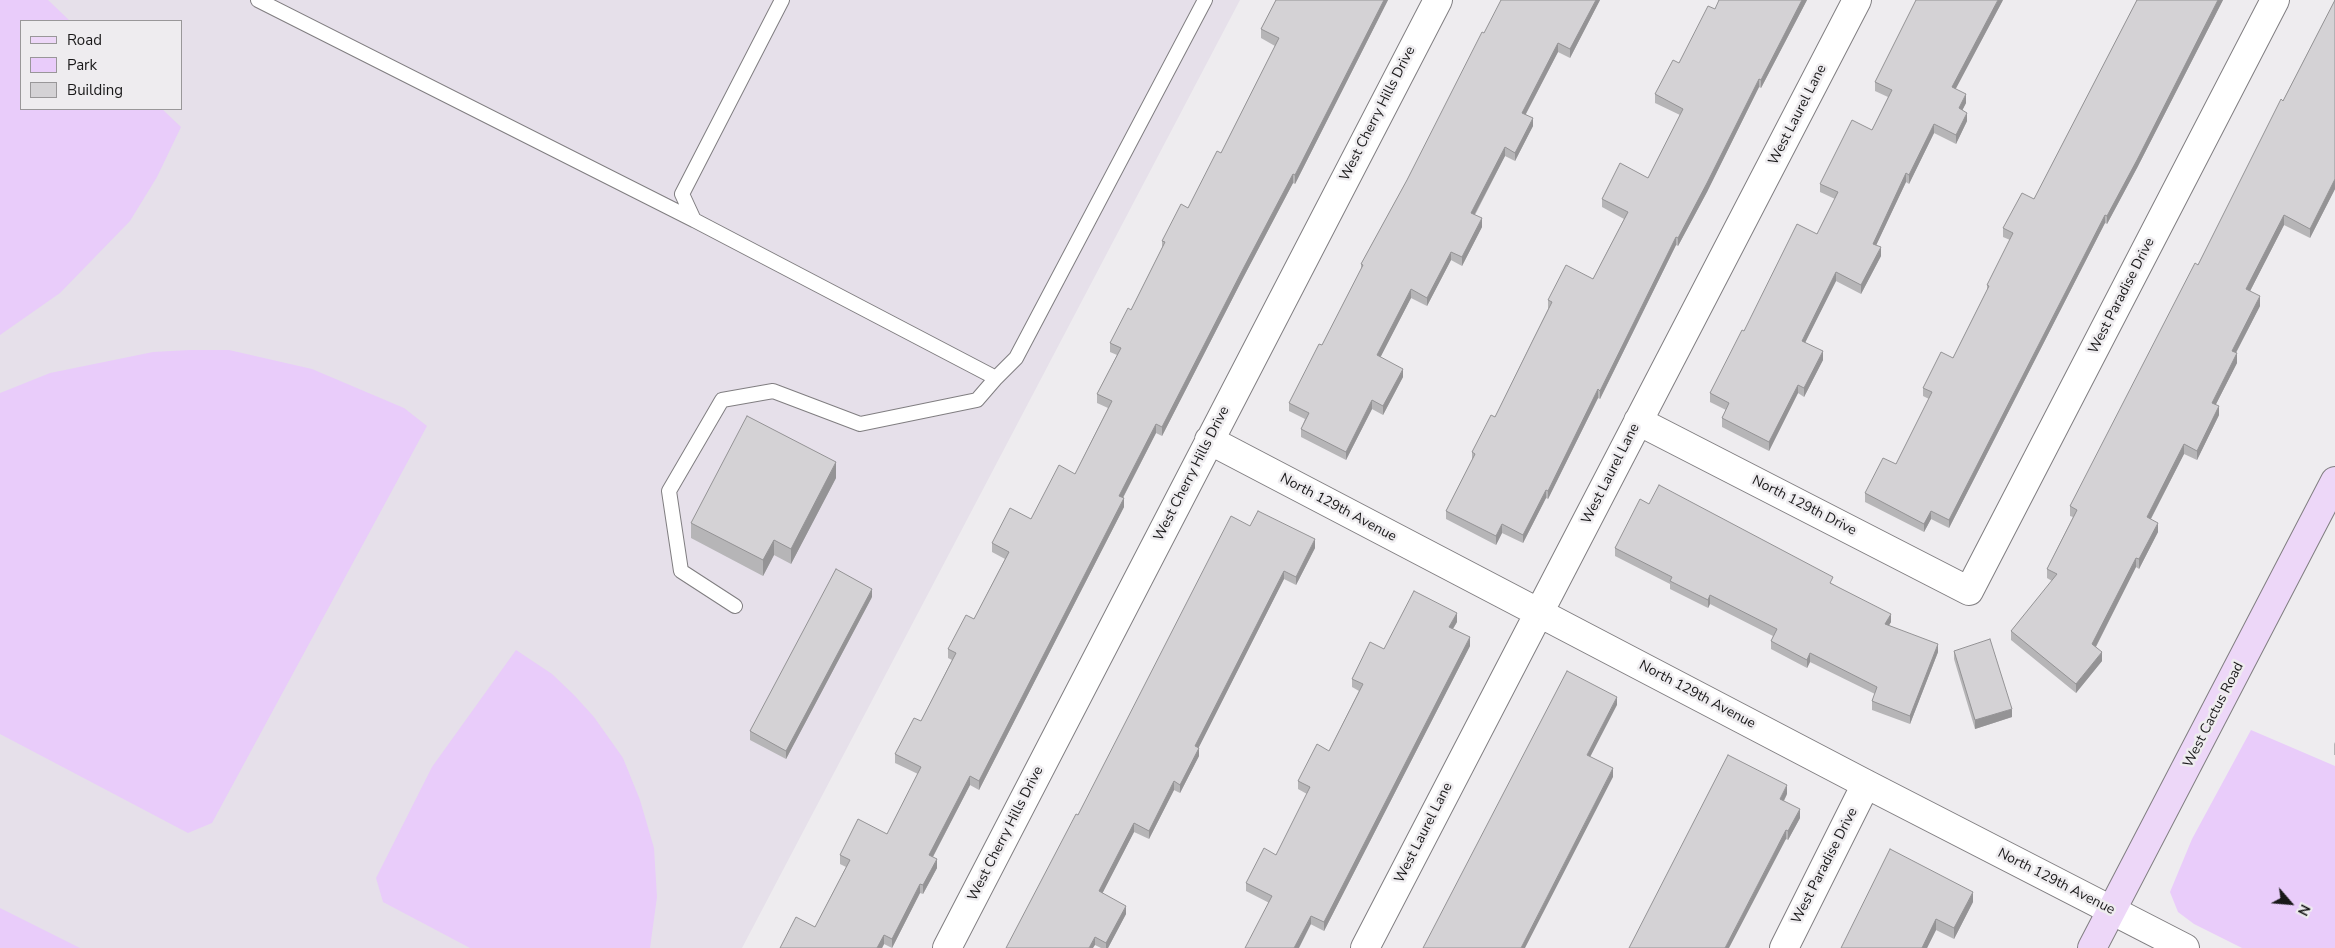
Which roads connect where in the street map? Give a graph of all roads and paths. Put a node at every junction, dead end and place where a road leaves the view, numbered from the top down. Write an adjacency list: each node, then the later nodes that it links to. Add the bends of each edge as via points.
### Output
1 (258, 0): 7 (lane)
2 (782, 0): 7 (lane, via 682,194)
3 (1205, 0): 8 (lane, via 1016,358)
4 (1438, 0): 10 (street, West Cherry Hills Drive)
5 (1857, 0): 9 (street, West Laurel Lane)
6 (2275, 0): 12 (street, West Paradise Drive)
7 (694, 220): 8 (lane)
8 (996, 378): 13 (lane, via 976,400 860,424 773,390 722,400 669,491 681,571)
9 (1638, 421): 12 (street, North 129th Drive); 14 (street, West Laurel Lane)
10 (1209, 440): 14 (street, North 129th Avenue); 17 (street, West Cherry Hills Drive)
11 (2335, 481): 16 (main road, West Cactus Road)
12 (1969, 591)
13 (735, 606)
14 (1539, 613): 15 (street, North 129th Avenue); 18 (street, West Laurel Lane)
15 (1866, 784): 16 (street, North 129th Avenue); 19 (street, West Paradise Drive)
16 (2112, 910): 20 (main road, West Cactus Road); 21 (street, North 129th Avenue)
17 (947, 948)
18 (1365, 948)
19 (1784, 948)
20 (2092, 948)
21 (2185, 948)

